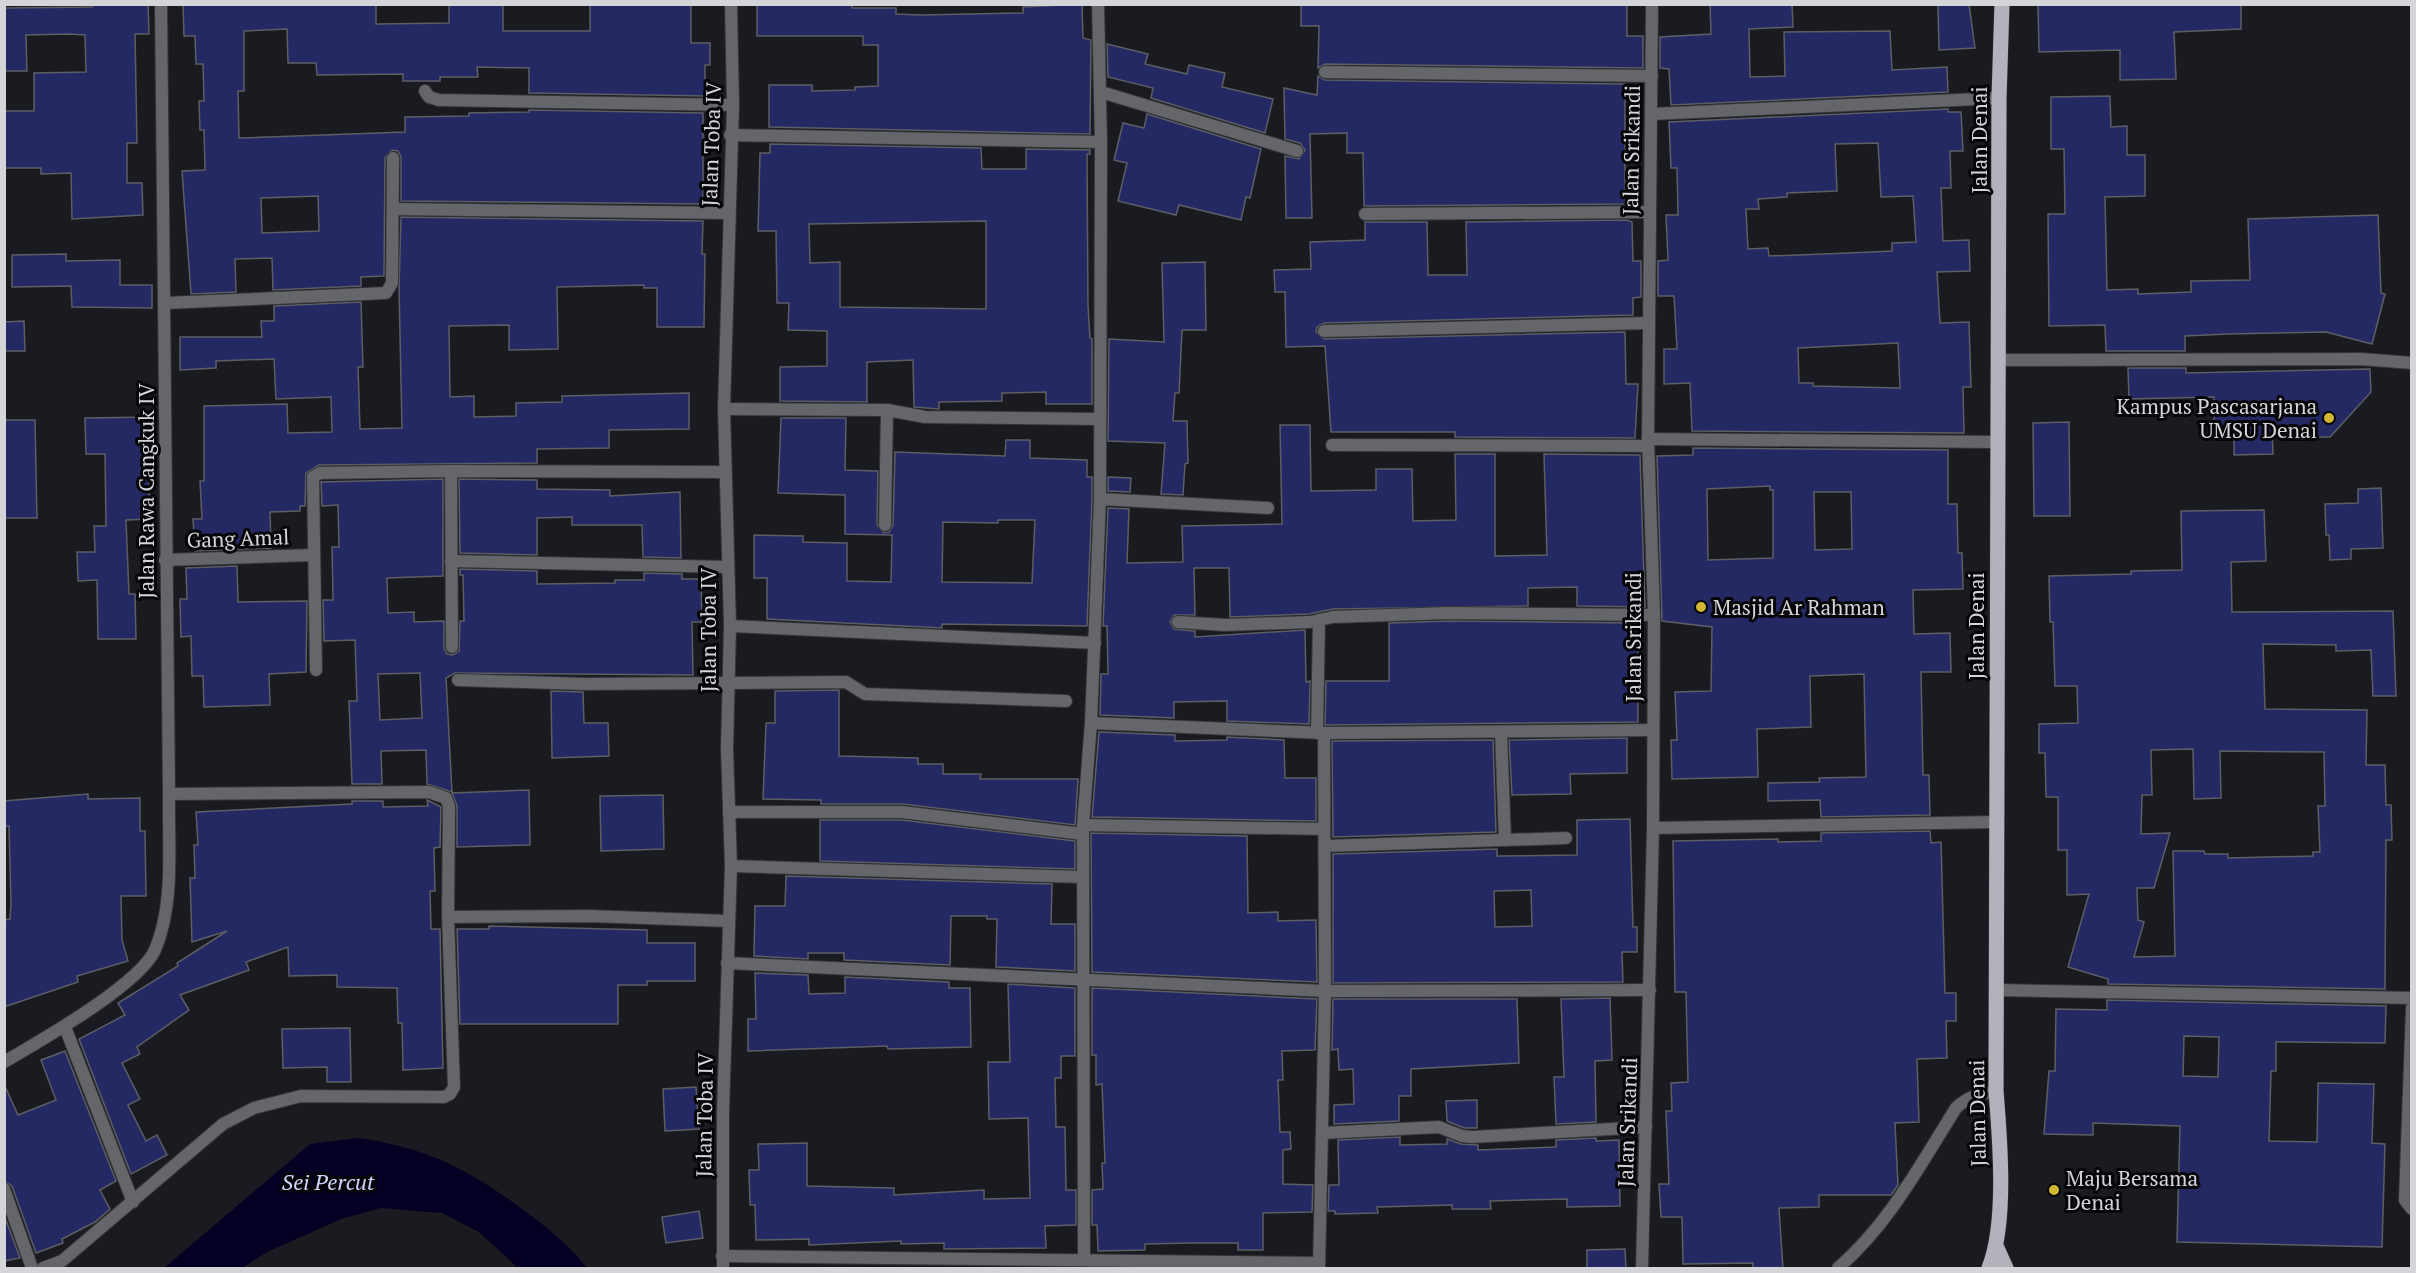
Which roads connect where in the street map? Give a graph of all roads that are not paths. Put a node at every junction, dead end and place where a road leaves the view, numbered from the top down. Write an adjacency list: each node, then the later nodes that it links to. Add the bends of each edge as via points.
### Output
1 (161, 4): 21 (street, Jalan Rawa Cangkuk IV)
2 (731, 4): 11 (street, Jalan Toba IV)
3 (1098, 4): 9 (street)
4 (1652, 4): 7 (street, Jalan Srikandi)
5 (2002, 4): 10 (main road, Jalan Denai)
6 (1325, 72): 7 (street)
7 (1652, 76): 12 (street, Jalan Srikandi)
8 (425, 91): 11 (street, via 439,100)
9 (1101, 92): 14 (street); 15 (street)
10 (2000, 98): 12 (street); 24 (main road, Jalan Denai)
11 (733, 105): 13 (street, Jalan Toba IV)
12 (1652, 114): 18 (street, Jalan Srikandi)
13 (730, 135): 14 (street); 19 (street, Jalan Toba IV)
14 (1101, 142): 28 (street)
15 (1297, 151)
16 (393, 158): 17 (street)
17 (393, 209): 19 (street); 21 (street, via 392,283 386,293)
18 (1650, 212): 20 (street); 22 (street, Jalan Srikandi)
19 (728, 213): 26 (street, Jalan Toba IV)
20 (1365, 214)
21 (165, 303): 38 (street, Jalan Rawa Cangkuk IV)
22 (1648, 323): 23 (street); 30 (street, Jalan Srikandi)
23 (1324, 331)
24 (1998, 360): 25 (street); 29 (main road, Jalan Denai)
25 (2410, 362)
26 (724, 409): 27 (street); 33 (street, Jalan Toba IV)
27 (887, 410): 28 (street, via 925,417); 36 (street)
28 (1098, 419): 34 (street)
29 (1999, 442): 30 (street); 57 (main road, Jalan Denai)
30 (1648, 443): 31 (street); 41 (street, Jalan Srikandi)
31 (1332, 445)
32 (451, 471): 33 (street); 37 (street, via 316,474 312,480); 39 (street)
33 (725, 472): 40 (street, Jalan Toba IV)
34 (1100, 499): 35 (street); 45 (street)
35 (1268, 508)
36 (885, 525)
37 (312, 555): 38 (street, Gang Amal); 47 (street)
38 (165, 560): 55 (street, Jalan Rawa Cangkuk IV)
39 (451, 561): 40 (street); 46 (street)
40 (728, 567): 44 (street, Jalan Toba IV)
41 (1654, 615): 42 (street, via 1448,613); 52 (street, Jalan Srikandi)
42 (1319, 620): 43 (street, via 1225,625); 53 (street)
43 (1178, 622)
44 (730, 626): 45 (street); 49 (street, Jalan Toba IV)
45 (1095, 643): 51 (street)
46 (452, 647)
47 (316, 670)
48 (458, 680): 49 (street, via 584,684)
49 (729, 682): 50 (street, via 846,682 865,694); 56 (street, Jalan Toba IV)
50 (1066, 701)
51 (1091, 723): 53 (street); 59 (street)
52 (1653, 730): 54 (street); 58 (street, Jalan Srikandi)
53 (1320, 733): 54 (street); 60 (street)
54 (1501, 733): 62 (street)
55 (169, 794): 66 (street, via 439,793 449,806); 75 (street, Jalan Rawa Cangkuk IV, via 167,894 164,921 154,951 139,972)
56 (729, 812): 59 (street, via 902,812); 64 (street, Jalan Toba IV)
57 (1997, 822): 58 (street); 71 (main road, Jalan Denai)
58 (1653, 828): 70 (street, Jalan Srikandi)
59 (1083, 829): 60 (street); 65 (street)
60 (1324, 829): 63 (street)
61 (1566, 838): 62 (street)
62 (1505, 840): 63 (street)
63 (1325, 846): 72 (street)
64 (731, 866): 65 (street); 67 (street, Jalan Toba IV)
65 (1082, 877): 69 (street)
66 (448, 917): 67 (street, via 589,916); 81 (street, via 454,1066 450,1094 302,1096 254,1108 223,1124)
67 (729, 921): 68 (street, Jalan Toba IV)
68 (727, 963): 69 (street); 84 (street, Jalan Toba IV)
69 (1082, 982): 72 (street); 85 (street)
70 (1650, 990): 72 (street); 78 (street, Jalan Srikandi)
71 (1996, 990): 73 (street); 77 (main road, Jalan Denai)
72 (1325, 991): 79 (street)
73 (2412, 998)
74 (2412, 1008): 82 (street, via 2404,1200)
75 (65, 1027): 76 (street); 81 (street)
76 (4, 1062)
77 (1996, 1091): 83 (main road, Jalan Denai, via 2001,1151); 91 (street, via 1974,1095 1956,1108 1889,1215)
78 (1646, 1127): 79 (street, via 1472,1137 1439,1127); 90 (street, Jalan Srikandi)
79 (1322, 1133): 86 (street)
80 (4, 1189): 87 (street)
81 (133, 1202): 88 (street, via 62,1261)
82 (2410, 1208)
83 (1997, 1248): 92 (main road, Jalan Denai); 93 (main road, Jalan Denai)
84 (722, 1256): 85 (street); 89 (street, Jalan Toba IV)
85 (1084, 1259): 86 (street)
86 (1319, 1266)
87 (32, 1269)
88 (43, 1269)
89 (723, 1269)
90 (1642, 1269)
91 (1838, 1269)
92 (1989, 1269)
93 (2007, 1269)

